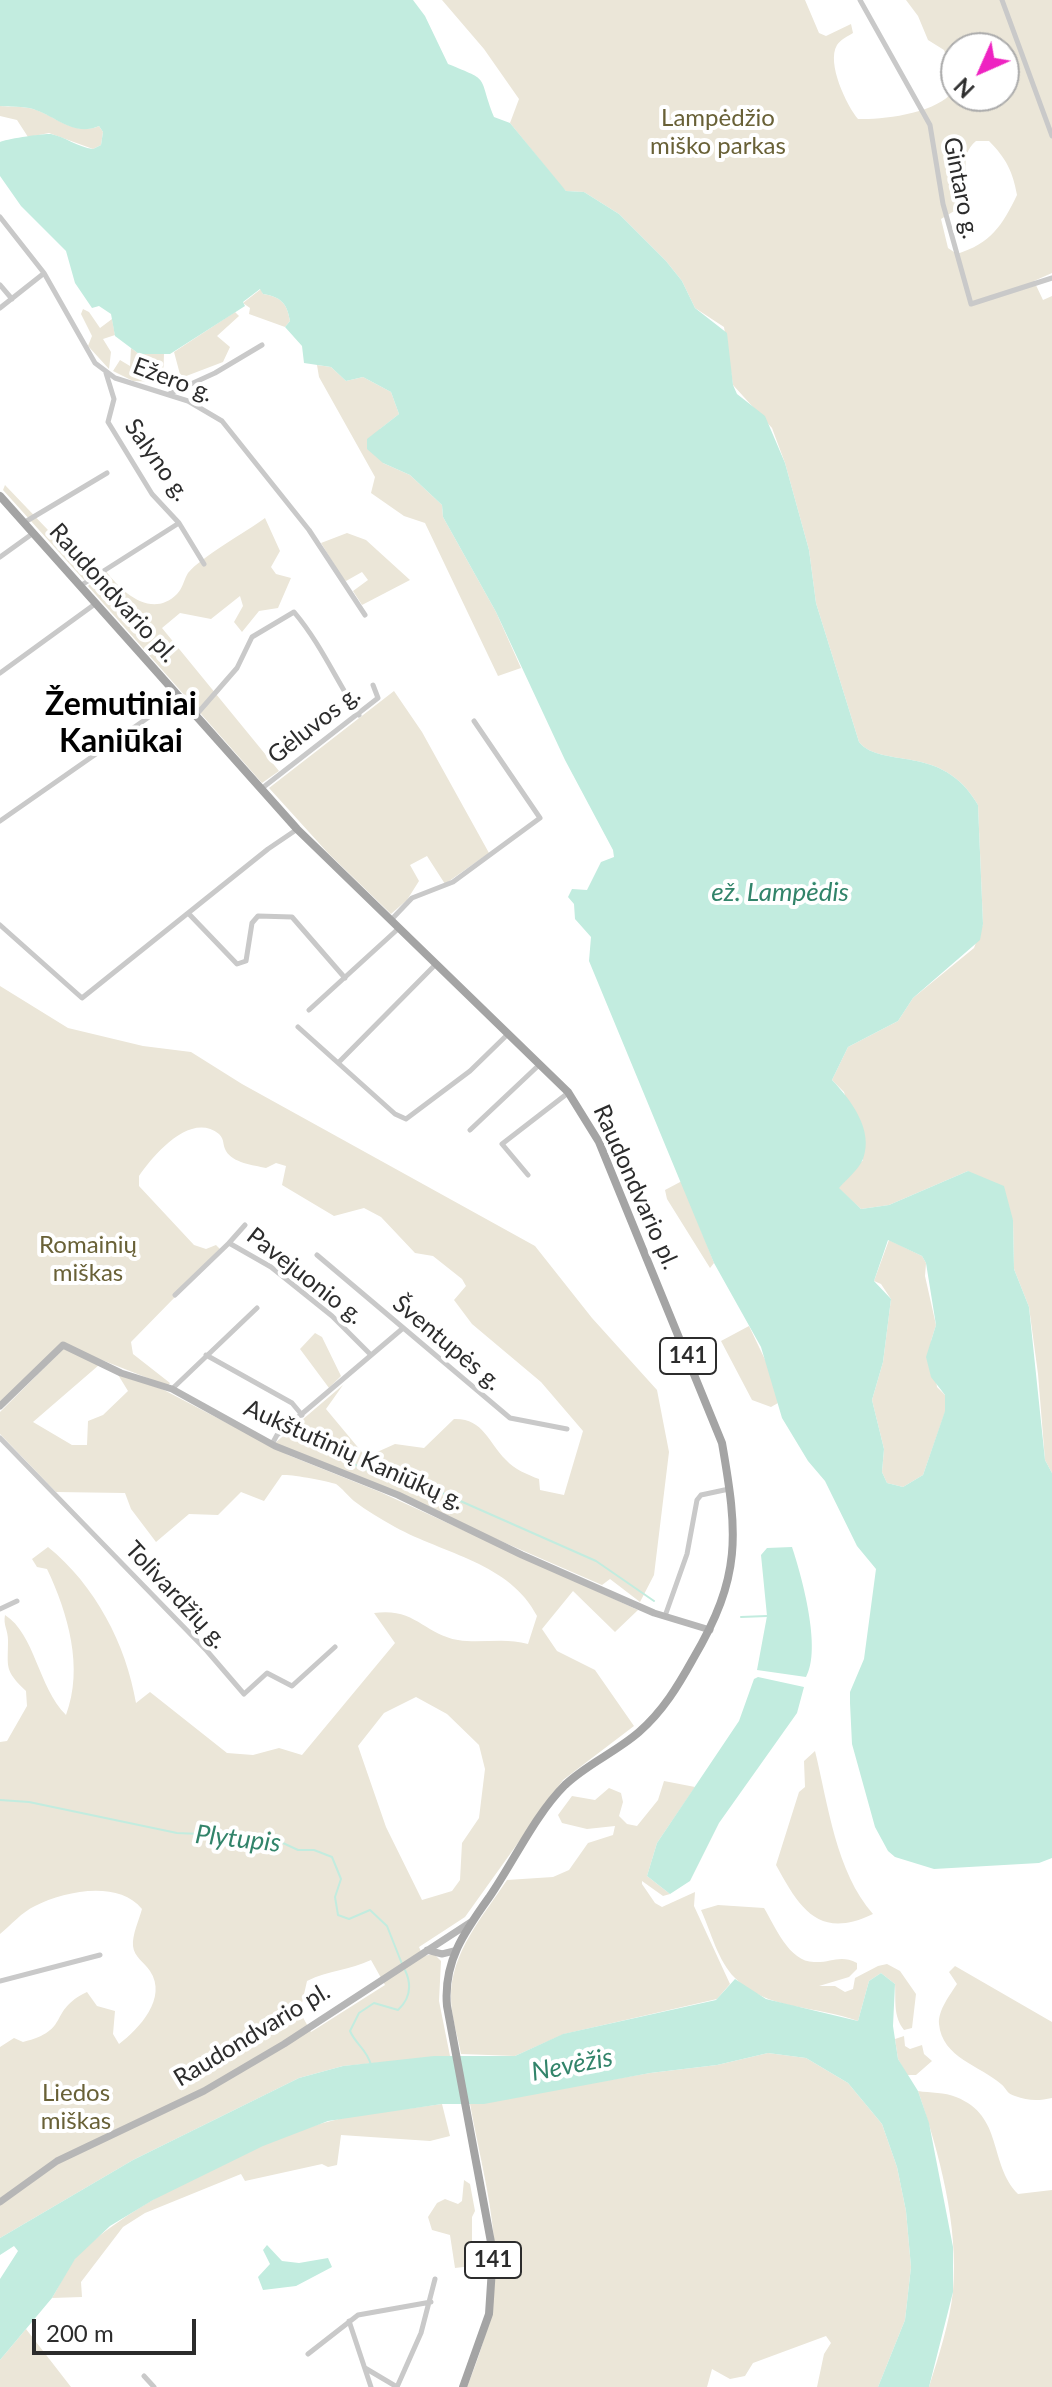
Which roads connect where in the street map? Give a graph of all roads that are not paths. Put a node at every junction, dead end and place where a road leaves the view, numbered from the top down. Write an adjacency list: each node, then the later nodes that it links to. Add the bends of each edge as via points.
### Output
1 (860, 0): 6 (street, Gintaro g., via 930,125 943,204 971,304)
2 (1002, 0): 3 (street)
3 (1052, 136)
4 (0, 217): 5 (street, Ežero g.)
5 (44, 273): 8 (street); 11 (street, Ežero g., via 88,354)
6 (1052, 278)
7 (0, 285): 8 (street)
8 (12, 299): 9 (street)
9 (0, 308)
10 (262, 345): 12 (street)
11 (105, 371): 12 (street, Ežero g.); 16 (street, Salyno g., via 114,399 108,422 152,494)
12 (168, 394): 22 (street, Ežero g., via 203,407 222,421 309,530)
13 (107, 473): 15 (street)
14 (0, 496): 15 (main road, Raudondvario pl. / 141)
15 (24, 523): 17 (main road, Raudondvario pl. / 141)
16 (179, 523): 19 (street, Salyno g.); 20 (street)
17 (33, 533): 18 (street); 20 (main road, Raudondvario pl. / 141)
18 (0, 557)
19 (204, 564)
20 (80, 586): 21 (main road, Raudondvario pl. / 141)
21 (96, 603): 23 (street); 25 (main road, Raudondvario pl. / 141)
22 (365, 615)
23 (0, 673)
24 (373, 685): 27 (street, Gėluvos g., via 380,696)
25 (179, 696): 26 (main road, Raudondvario pl. / 141); 30 (street)
26 (196, 715): 27 (street, via 237,668 252,637 294,612); 29 (main road, Raudondvario pl. / 141)
27 (359, 715): 29 (street, Gėluvos g.)
28 (474, 721): 33 (street, via 540,818 453,882 412,898)
29 (261, 789): 31 (main road, Raudondvario pl. / 141)
30 (0, 821)
31 (297, 829): 32 (street); 33 (main road, Raudondvario pl. / 141)
32 (189, 914): 34 (street, via 82,998); 37 (street, via 237,964 246,961 258,916 292,917)
33 (391, 920): 35 (main road, Raudondvario pl. / 141)
34 (0, 925)
35 (399, 928): 36 (main road, Raudondvario pl. / 141); 37 (street)
36 (436, 964): 40 (main road, Raudondvario pl. / 141); 41 (street)
37 (345, 978): 38 (street)
38 (309, 1010)
39 (298, 1027): 41 (street)
40 (509, 1033): 41 (street, via 470,1071 406,1119); 42 (main road, Raudondvario pl. / 141)
41 (339, 1062)
42 (540, 1064): 43 (main road, Raudondvario pl. / 141); 44 (street)
43 (568, 1092): 45 (street, via 502,1144); 60 (main road, Raudondvario pl. / 141, via 599,1142 705,1396 722,1443)
44 (470, 1130)
45 (528, 1175)
46 (245, 1225): 47 (street, Pavejuonio g.)
47 (229, 1243): 49 (street); 53 (street, Pavejuonio g., via 271,1267)
48 (317, 1255): 51 (street, Šventupės g.)
49 (175, 1295)
50 (257, 1308): 52 (street)
51 (402, 1329): 53 (street); 57 (street, Šventupės g., via 510,1418)
52 (206, 1355): 54 (street); 56 (street, via 292,1403)
53 (371, 1355): 56 (street)
54 (172, 1389): 55 (street, Aukštutinių Kaniūkų g., via 121,1373 63,1345); 59 (street, Aukštutinių Kaniūkų g.)
55 (0, 1406)
56 (302, 1415): 59 (street)
57 (567, 1429)
58 (0, 1438): 65 (street, Tolivardžių g., via 244,1694 267,1673 292,1686)
59 (272, 1444): 63 (street, Aukštutinių Kaniūkų g.)
60 (730, 1489): 63 (street, via 697,1500 687,1554); 64 (main road, Raudondvario pl. / 141, via 732,1567)
61 (17, 1601): 62 (street)
62 (0, 1609)
63 (665, 1616): 64 (street, Aukštutinių Kaniūkų g.)
64 (710, 1630): 66 (main road, Raudondvario pl. / 141, via 650,1722 556,1796)
65 (335, 1647)
66 (471, 1922): 67 (street, Raudondvario pl.); 69 (main road, Raudondvario pl. / 141)
67 (437, 1943): 68 (street, Raudondvario pl.); 69 (street)
68 (427, 1950): 70 (street); 74 (street, Raudondvario pl., via 204,2091 46,2167)
69 (454, 1951): 70 (street); 72 (main road, 141)
70 (442, 1954): 72 (street)
71 (100, 1955): 73 (street)
72 (449, 1968): 83 (main road, 141, via 446,1997 489,2220 493,2267 484,2332)
73 (0, 1981)
74 (0, 2202)
75 (435, 2279): 76 (street)
76 (431, 2302): 77 (street); 79 (street, via 397,2387)
77 (349, 2321): 78 (street); 79 (street)
78 (308, 2354)
79 (365, 2368): 82 (street)
80 (144, 2376): 81 (street)
81 (154, 2387)
82 (371, 2387)
83 (463, 2387)

